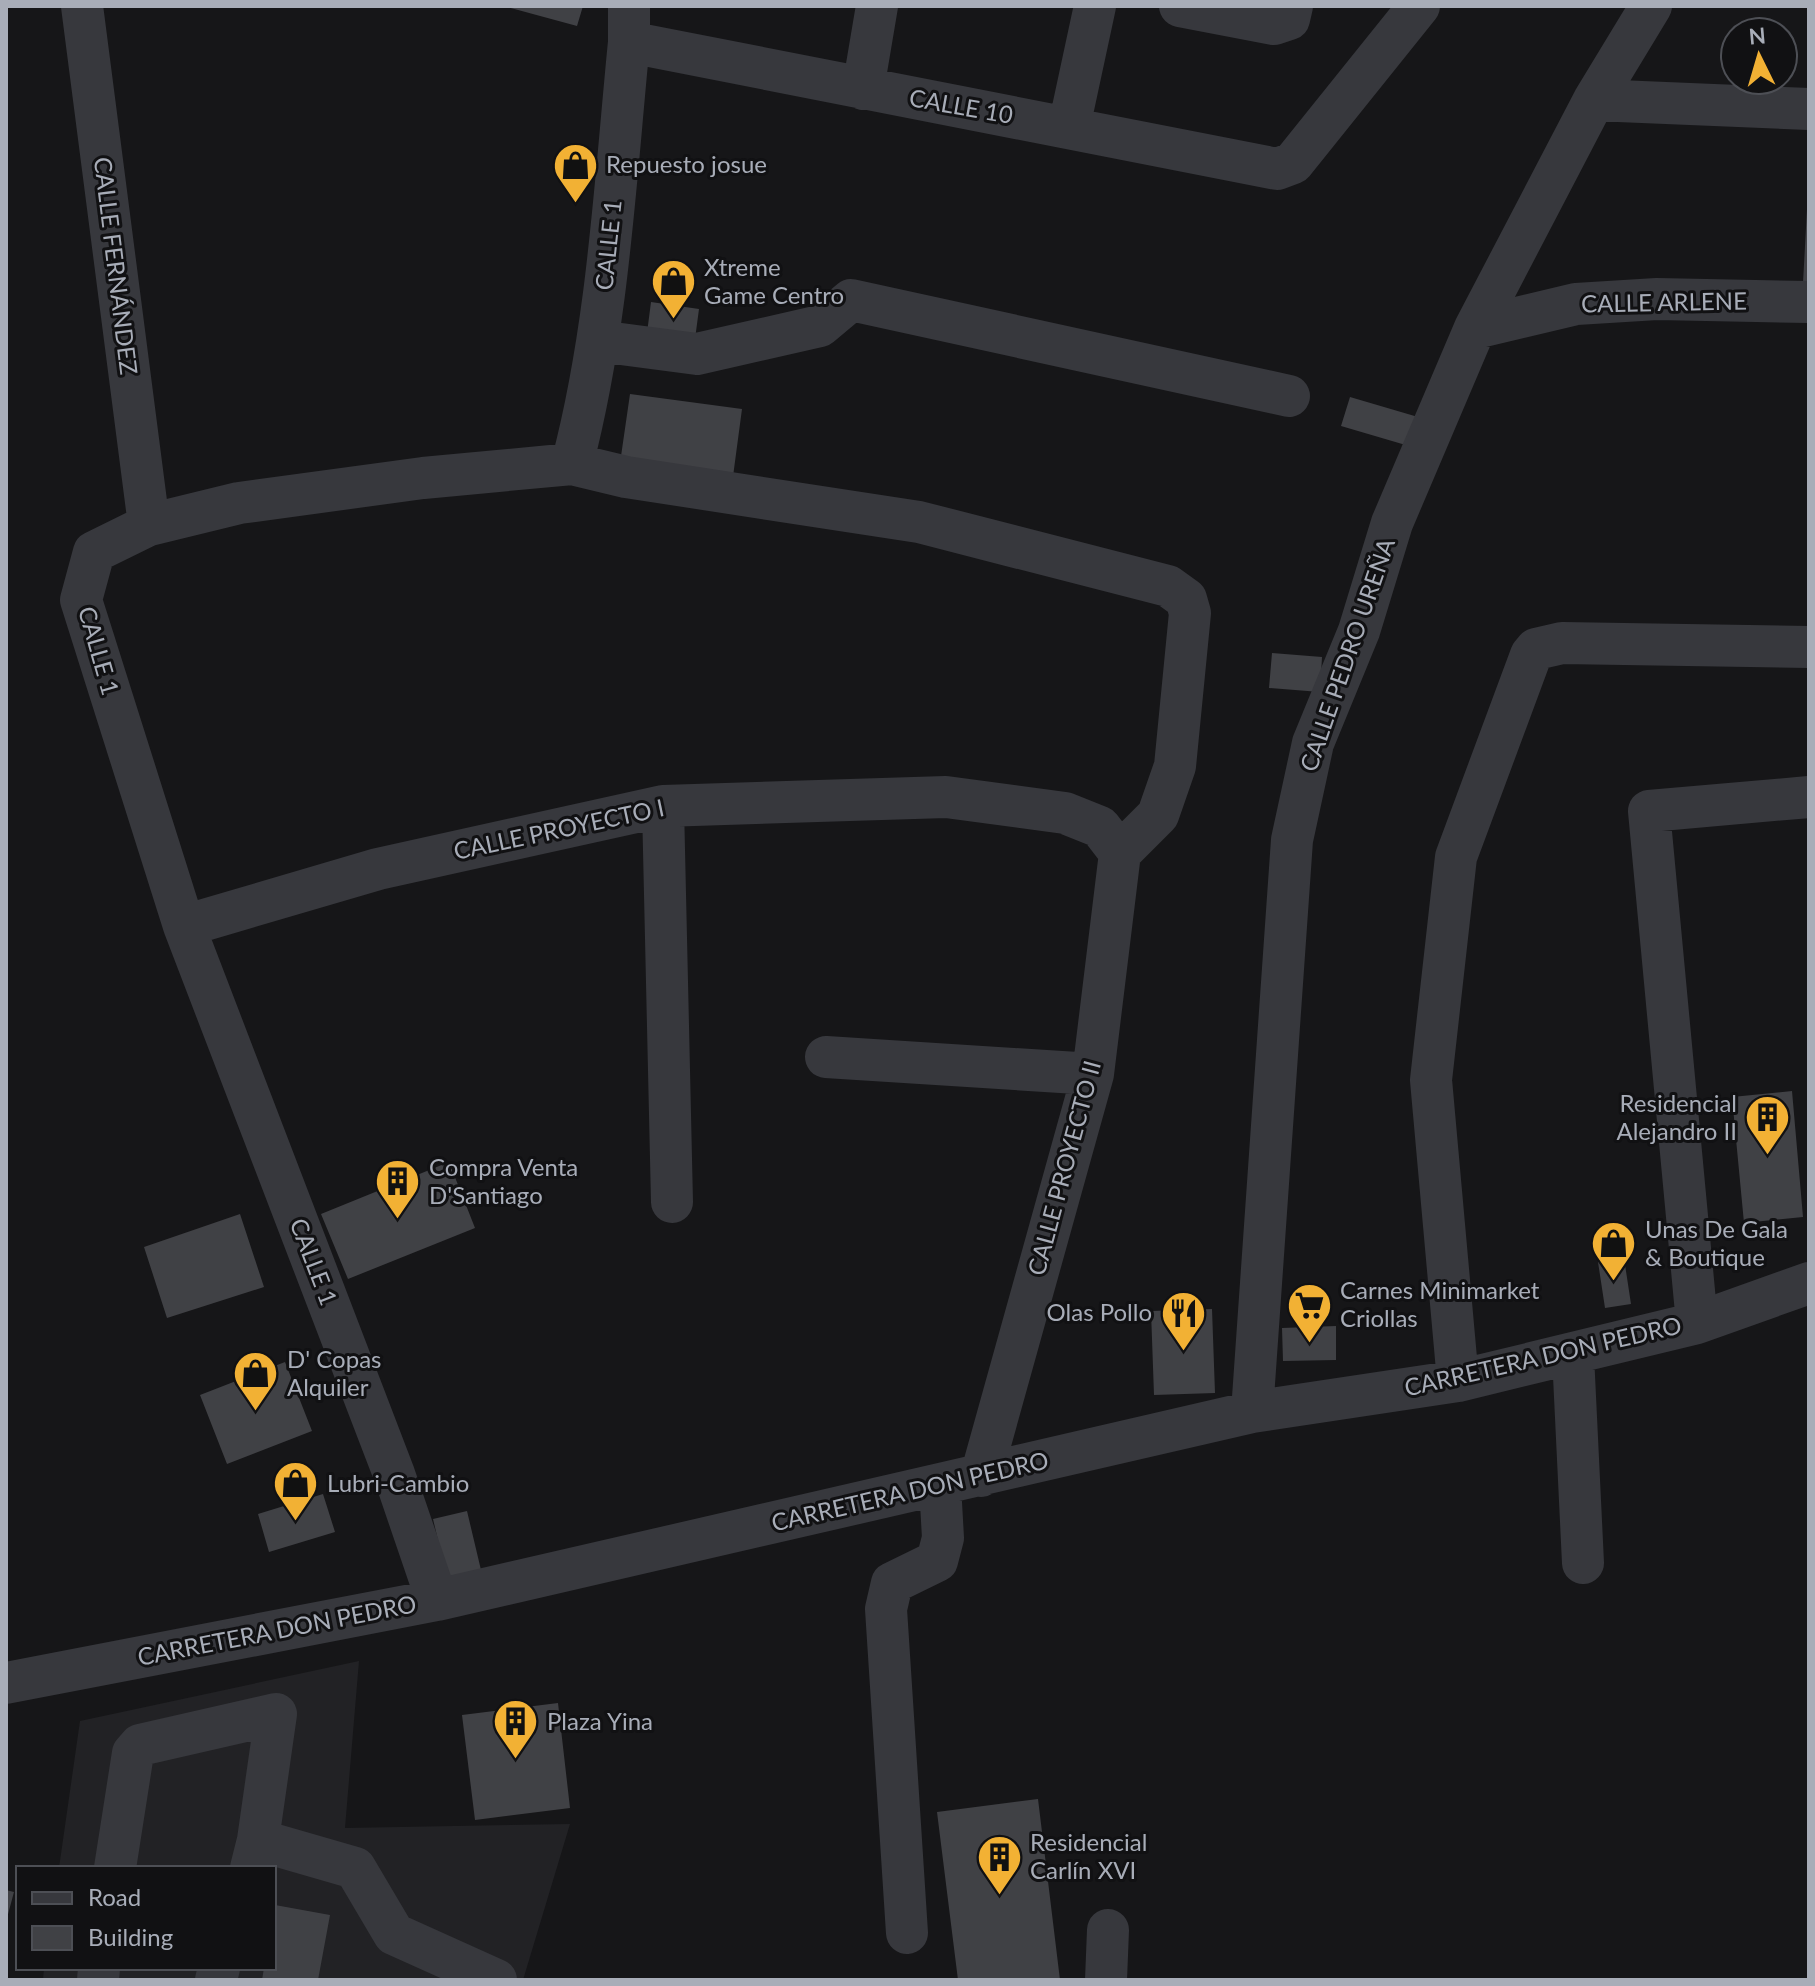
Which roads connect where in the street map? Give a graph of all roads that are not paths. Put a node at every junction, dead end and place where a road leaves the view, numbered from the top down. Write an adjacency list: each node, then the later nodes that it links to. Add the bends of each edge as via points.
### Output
1 (82, 6): 18 (street, CALLE FERNÁNDEZ)
2 (877, 6): 9 (street)
3 (1095, 6): 12 (street)
4 (1180, 6): 5 (street, via 1274,24 1289,19)
5 (1292, 6)
6 (1419, 6): 12 (street, CALLE 10, via 1293,163 1277,169)
7 (1651, 6): 10 (street, CALLE PEDRO UREÑA)
8 (629, 24): 9 (street, CALLE 10); 15 (street, CALLE 1)
9 (863, 89): 12 (street, CALLE 10)
10 (1594, 100): 11 (street); 14 (street, CALLE PEDRO UREÑA)
11 (1809, 109)
12 (1069, 127)
13 (1809, 302): 14 (street, CALLE ARLENE, via 1657,299 1576,304)
14 (1475, 328): 31 (street, CALLE PEDRO UREÑA, via 1392,523 1359,631 1313,743 1292,840)
15 (598, 341): 16 (street, via 697,354 820,326 851,300); 17 (street, CALLE 1)
16 (1289, 396)
17 (572, 464): 18 (street, CALLE 1, via 239,503); 22 (street, via 919,522 1180,592 1190,613 1175,766 1158,815)
18 (149, 525): 23 (street, CALLE 1, via 94,552 81,600)
19 (1809, 647): 30 (street, via 1562,643 1531,655 1456,857 1431,1080)
20 (1809, 797): 28 (street, via 1649,811)
21 (663, 806): 22 (street, CALLE PROYECTO I, via 946,797 1065,813 1100,827); 23 (street, CALLE PROYECTO I, via 378,869); 26 (street)
22 (1120, 853): 25 (street, CALLE PROYECTO II)
23 (184, 926): 35 (street, CALLE 1, via 394,1474)
24 (826, 1057): 25 (street)
25 (1093, 1074): 32 (street, CALLE PROYECTO II)
26 (672, 1202)
27 (1809, 1283): 28 (street, CARRETERA DON PEDRO)
28 (1697, 1323): 29 (street, CARRETERA DON PEDRO)
29 (1573, 1355): 30 (street, CARRETERA DON PEDRO); 34 (street)
30 (1458, 1381): 31 (street, CARRETERA DON PEDRO)
31 (1252, 1412): 32 (street, CARRETERA DON PEDRO)
32 (981, 1476): 33 (street, CARRETERA DON PEDRO)
33 (940, 1485): 35 (street, CARRETERA DON PEDRO); 40 (street, via 943,1538 937,1561 892,1583 886,1609)
34 (1583, 1563)
35 (437, 1600): 36 (street, CARRETERA DON PEDRO)
36 (6, 1683)
37 (254, 1854): 38 (street, via 276,1714 140,1745 133,1753); 41 (street, via 355,1868 394,1934)
38 (115, 1866)
39 (1108, 1930): 42 (street)
40 (907, 1933)
41 (496, 1980)
42 (1106, 1980)

